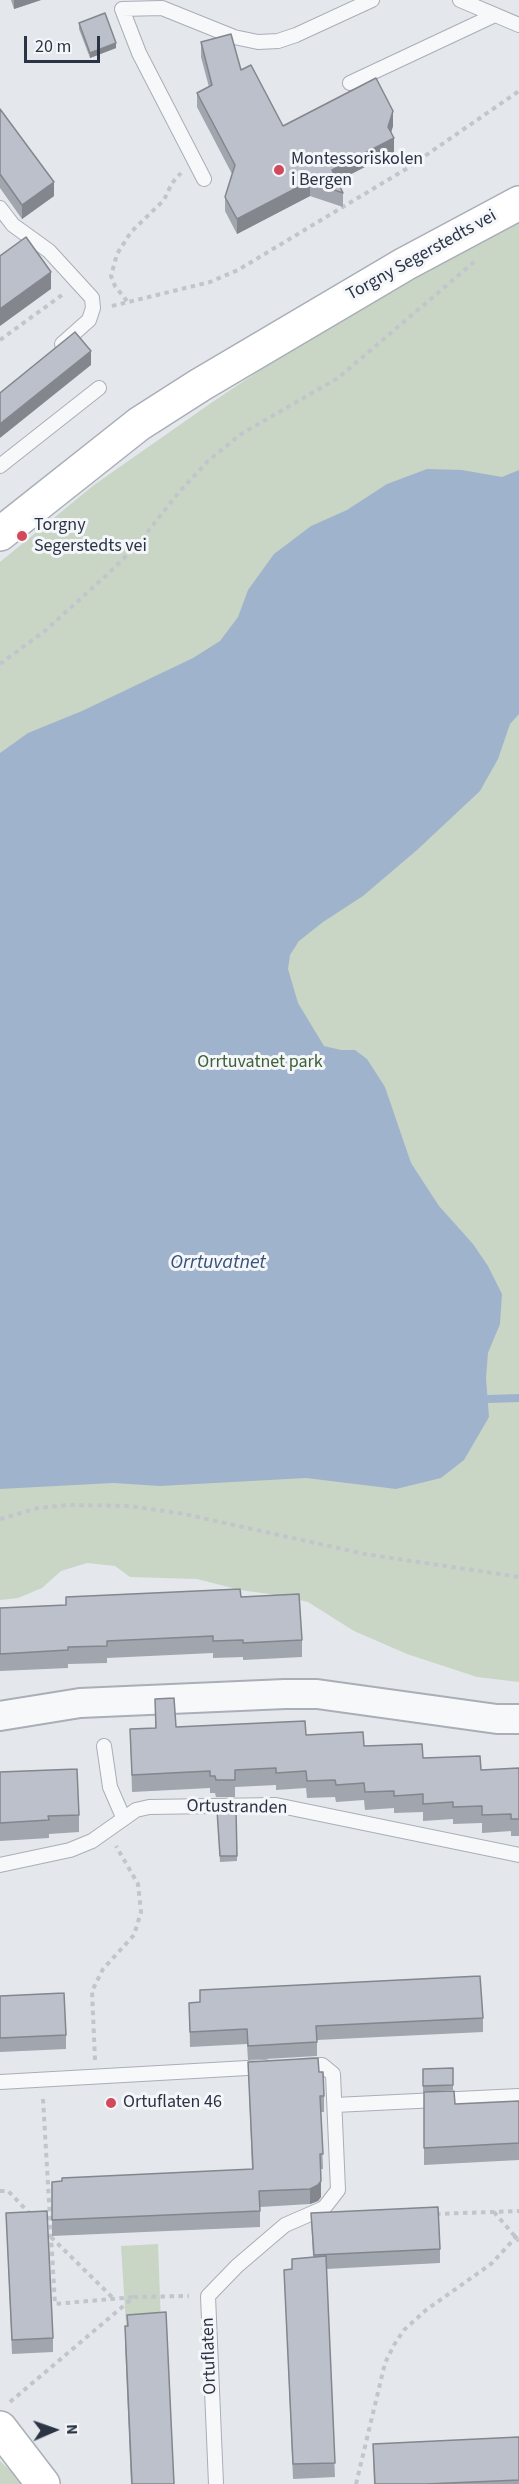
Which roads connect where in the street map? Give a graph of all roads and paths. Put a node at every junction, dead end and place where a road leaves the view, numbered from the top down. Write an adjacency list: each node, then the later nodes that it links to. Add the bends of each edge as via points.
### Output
1 (372, 0): 7 (lane, via 297,35 258,42 234,37 162,8 122,9 139,53)
2 (460, 0): 3 (lane)
3 (495, 15): 4 (lane); 5 (lane)
4 (519, 25)
5 (350, 83)
6 (519, 91): 13 (path, via 406,169 237,270 210,282)
7 (194, 159): 8 (lane); 13 (path, via 117,254 111,276)
8 (204, 179)
9 (519, 203): 19 (main road, Torgny Segerstedts vei, via 394,270 200,385 139,424)
10 (0, 208): 12 (lane, via 13,225 49,251)
11 (475, 262): 20 (path, via 338,378 241,434 208,461 110,572 46,630)
12 (84, 288): 14 (lane, via 92,298); 15 (path, via 60,296)
13 (127, 302): 14 (path)
14 (93, 308): 16 (lane, via 89,320)
15 (0, 340)
16 (55, 350)
17 (99, 388): 18 (lane)
18 (0, 466)
19 (0, 534)
20 (0, 664)
21 (0, 1519): 22 (path, via 38,1508 130,1506 175,1512 365,1554)
22 (519, 1577)
23 (0, 1716): 24 (street, via 81,1703 317,1694)
24 (519, 1719)
25 (104, 1746): 26 (lane, via 110,1787)
26 (123, 1817): 27 (lane, Ortustranden); 28 (lane, Ortustranden, via 149,1808 276,1805)
27 (106, 1830): 29 (lane, Ortustranden, via 70,1850); 30 (path, via 138,1884 141,1912 134,1935 104,1969 92,1991)
28 (519, 1855)
29 (0, 1865)
30 (95, 2077): 31 (lane, Ortuflaten); 34 (lane, Ortuflaten, via 322,2065 333,2074)
31 (41, 2080): 32 (lane, Ortuflaten); 41 (path)
32 (0, 2082)
33 (519, 2096): 34 (lane)
34 (335, 2105): 45 (lane, Ortuflaten, via 338,2190 324,2208 285,2225)
35 (0, 2192): 39 (path, via 8,2191)
36 (519, 2211): 37 (path)
37 (494, 2212): 38 (path); 44 (path)
38 (425, 2214)
39 (37, 2221)
40 (43, 2221): 41 (path)
41 (50, 2222): 43 (path)
42 (519, 2234): 44 (path)
43 (51, 2237): 47 (path); 47 (path, via 55,2304)
44 (517, 2240): 51 (path, via 491,2264 426,2310 394,2345)
45 (208, 2296): 46 (path); 50 (lane, Ortuflaten)
46 (134, 2297): 47 (path); 48 (path)
47 (115, 2299)
48 (3, 2416): 49 (main road)
49 (43, 2484)
50 (216, 2484)
51 (356, 2484)

